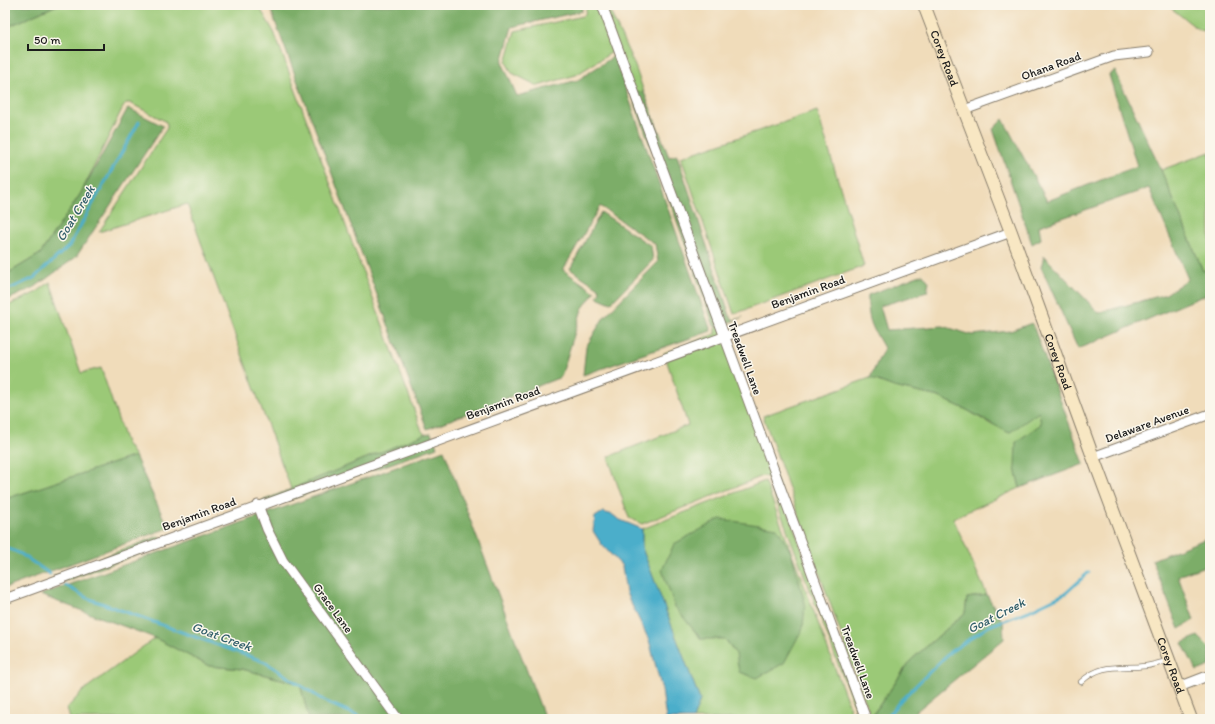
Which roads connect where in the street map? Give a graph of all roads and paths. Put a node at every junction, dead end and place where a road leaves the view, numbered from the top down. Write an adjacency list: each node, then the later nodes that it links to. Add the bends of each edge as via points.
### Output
1 (602, 5): 6 (street, Treadwell Lane)
2 (924, 5): 4 (street, Corey Road)
3 (1149, 52): 4 (street, Ohana Road, via 1114,56)
4 (964, 110): 5 (street, Corey Road)
5 (1011, 232): 6 (street, Benjamin Road); 8 (street, Corey Road)
6 (724, 335): 9 (street, Benjamin Road); 16 (street, Treadwell Lane)
7 (1210, 414): 8 (street, Delaware Avenue)
8 (1093, 457): 11 (street, Corey Road)
9 (258, 505): 10 (street, Benjamin Road); 15 (street, Grace Lane, via 267,530 284,561)
10 (5, 599)
11 (1169, 661): 13 (lane, via 1147,666 1102,668 1089,674); 14 (street, Corey Road)
12 (1210, 675): 14 (street)
13 (1081, 682)
14 (1179, 687): 17 (street, Corey Road)
15 (398, 719)
16 (866, 719)
17 (1191, 719)

